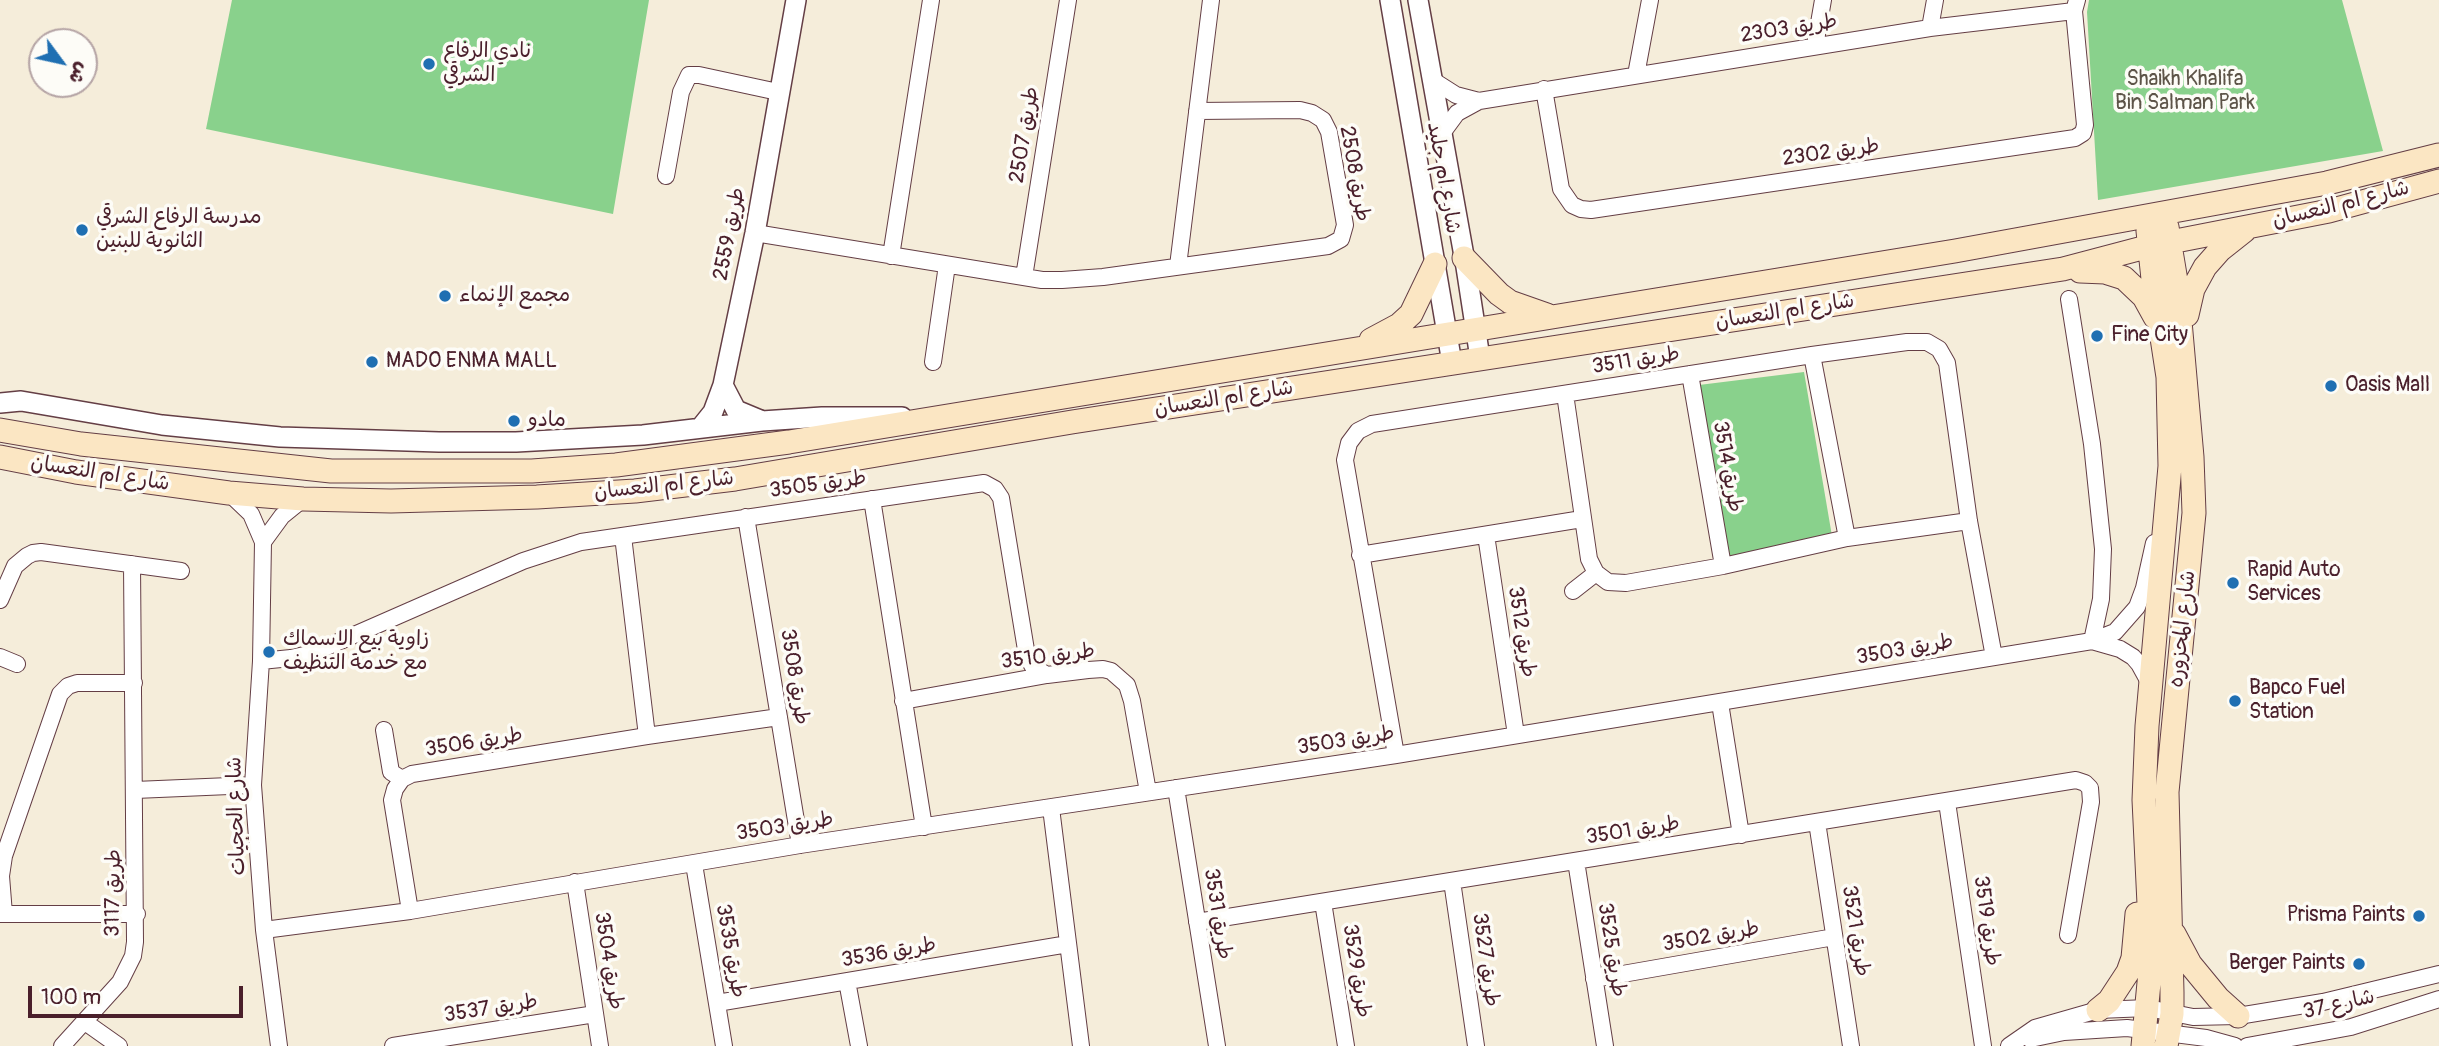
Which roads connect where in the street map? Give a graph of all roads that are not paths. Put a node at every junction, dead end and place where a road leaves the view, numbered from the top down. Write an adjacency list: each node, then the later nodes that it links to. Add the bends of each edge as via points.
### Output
1 (796, 0): 16 (street, طريق 2559)
2 (930, 0): 27 (street)
3 (1068, 0): 33 (street, طريق 2507)
4 (1211, 0): 18 (street)
5 (1390, 0): 29 (street, شارع ام جليد)
6 (1418, 0): 14 (street, شارع ام جليد)
7 (1650, 0): 13 (street)
8 (1823, 0): 12 (street)
9 (1935, 0): 11 (street)
10 (2076, 6): 11 (street, طريق 2303); 15 (street, طريق 2302, via 2085,125 2075,138 1591,210 1572,205 1561,189)
11 (1930, 28): 12 (street, طريق 2303)
12 (1815, 46): 13 (street, طريق 2303)
13 (1636, 75): 15 (street, طريق 2303)
14 (1434, 81): 17 (street, via 1456,95); 19 (street, شارع ام جليد)
15 (1544, 89): 17 (street, طريق 2303)
16 (778, 92): 21 (street, via 689,75 681,92); 25 (street, طريق 2559)
17 (1479, 101): 19 (street, طريق 2303, via 1457,113)
18 (1197, 111): 31 (street); 31 (street, طريق 2508, via 1300,110 1317,116 1329,132 1345,230 1341,239 1328,246)
19 (1443, 132): 28 (street, شارع ام جليد)
20 (2439, 155): 23 (main road, شارع ام النعسان, via 2327,183)
21 (666, 176)
22 (2439, 181): 24 (main road, شارع ام النعسان)
23 (2155, 215): 26 (main road, شارع المحزوره); 35 (main road, شارع ام النعسان)
24 (2248, 228): 26 (main road, شارع ام النعسان); 39 (main road, via 2205,267 2193,289)
25 (755, 233): 27 (street, طريق 2508); 46 (street, طريق 2559)
26 (2160, 244): 32 (main road, شارع ام النعسان); 36 (main road, شارع المحزوره); 39 (main road, شارع المحزوره, via 2178,287)
27 (891, 256): 30 (street, طريق 2508)
28 (1464, 258): 35 (main road, via 1510,302); 37 (street, شارع ام جليد)
29 (1435, 264): 38 (street, شارع ام جليد); 40 (main road, via 1411,314)
30 (947, 265): 33 (street, طريق 2508); 43 (street)
31 (1178, 266): 33 (street, طريق 2508, via 1075,279)
32 (2063, 269): 36 (main road, via 2124,278 2144,297); 42 (main road, شارع ام النعسان)
33 (1024, 277)
34 (2069, 299): 71 (street, via 2099,499)
35 (1550, 316): 37 (main road, شارع ام النعسان)
36 (2160, 326): 57 (main road, شارع المحزوره, via 2168,377)
37 (1475, 328): 38 (main road, شارع ام النعسان); 42 (street, شارع ام جليد)
38 (1448, 334): 40 (main road, شارع ام النعسان); 44 (street, شارع ام جليد)
39 (2182, 346): 111 (main road, شارع المحزوره, via 2194,513 2167,792)
40 (1360, 348): 49 (main road, شارع ام النعسان)
41 (1811, 355): 45 (street, طريق 3511); 60 (street, طريق 3511, via 1907,342 1927,342 1939,349 1947,363); 63 (street)
42 (1480, 358): 44 (main road, شارع ام النعسان)
43 (933, 362)
44 (1452, 363): 55 (main road, شارع ام النعسان, via 735,480 537,497)
45 (1690, 374): 47 (street, طريق 3511); 67 (street, طريق 3514)
46 (723, 385): 50 (street, via 736,410); 51 (street, طريق 2559, via 713,412)
47 (1565, 394): 59 (street); 65 (street, طريق 3511, via 1372,424 1358,431 1345,460)
48 (0, 403): 51 (street, via 21,401 200,429 363,441 516,442)
49 (924, 418): 50 (street); 52 (main road, شارع ام النعسان, via 727,451 628,463 480,472 302,469 81,444)
50 (762, 421): 51 (street)
51 (701, 427)
52 (0, 430)
53 (0, 457): 54 (main road, شارع ام النعسان)
54 (229, 493): 55 (main road, شارع ام النعسان); 64 (street, شارع الحجيات, via 251,514)
55 (303, 499): 64 (street, via 282,516)
56 (872, 499): 58 (street, طريق 3505); 79 (street, طريق 3505, via 978,483 995,489 1001,498 1027,656 1033,667); 82 (street)
57 (2168, 501): 73 (street, via 2144,588); 81 (main road, شارع المحزوره)
58 (746, 517): 62 (street, طريق 3505); 84 (street, طريق 3508)
59 (1582, 519): 61 (street); 69 (street)
60 (1969, 521): 63 (street); 76 (street, طريق 3511)
61 (1486, 535): 65 (street); 86 (street, طريق 3512)
62 (623, 536): 77 (street, طريق 3505, via 544,552 323,650); 87 (street)
63 (1847, 538): 67 (street)
64 (263, 542): 77 (street, شارع الحجيات)
65 (1360, 555): 88 (street, طريق 3511)
66 (132, 564): 68 (street); 72 (street, via 41,552 15,566); 80 (street, طريق 3117)
67 (1723, 566): 69 (street, via 1626,583 1608,582)
68 (181, 571)
69 (1596, 573): 70 (street)
70 (1573, 591)
71 (2101, 599): 73 (street, via 2109,620); 74 (street)
72 (0, 600)
73 (2128, 619): 74 (street, via 2115,632)
74 (2092, 641): 76 (street, طريق 3503); 81 (street, via 2133,657)
75 (0, 657): 78 (street)
76 (1994, 657): 83 (street, طريق 3503)
77 (261, 661): 90 (street, شارع الحجيات)
78 (17, 664)
79 (1047, 675): 82 (street, طريق 3510); 93 (street, طريق 3510, via 1103,668 1127,685)
80 (134, 683): 92 (street, طريق 3117); 107 (street, via 77,683 60,694 4,856)
81 (2150, 684): 104 (main road, شارع المحزوره, via 2144,800)
82 (903, 701): 97 (street)
83 (1720, 703): 86 (street, طريق 3503); 98 (street)
84 (779, 718): 87 (street, طريق 3506); 99 (street, طريق 3508)
85 (384, 730): 89 (street, via 391,772)
86 (1516, 735): 88 (street, طريق 3503)
87 (647, 736): 89 (street, طريق 3506)
88 (1396, 755): 91 (street, طريق 3503)
89 (402, 779): 106 (street, طريق 3506, via 392,800)
90 (253, 785): 92 (street); 110 (street, شارع الحجيات)
91 (1176, 788): 93 (street, طريق 3503); 109 (street, طريق 3531)
92 (135, 790): 108 (street, طريق 3117)
93 (1149, 792): 95 (street, طريق 3503)
94 (1947, 802): 96 (street, طريق 3501); 112 (street, طريق 3501, via 2076,780 2090,788); 140 (street, طريق 3519)
95 (1051, 808): 97 (street, طريق 3503); 114 (street)
96 (1817, 822): 98 (street, طريق 3501); 113 (street, طريق 3521)
97 (923, 828): 99 (street, طريق 3503)
98 (1741, 835): 100 (street, طريق 3501)
99 (800, 845): 101 (street, طريق 3503)
100 (1576, 861): 102 (street, طريق 3501); 116 (street, طريق 3525)
101 (694, 864): 103 (street, طريق 3503); 119 (street, طريق 3535)
102 (1452, 881): 105 (street, طريق 3501); 137 (street, طريق 3527)
103 (575, 882): 106 (street, طريق 3503); 121 (street, طريق 3504)
104 (2148, 882): 120 (main road, via 2138,903 2128,972 2109,1002); 124 (main road, شارع المحزوره)
105 (1324, 902): 109 (street, طريق 3501); 136 (street, طريق 3529)
106 (410, 911): 110 (street, طريق 3503)
107 (2, 914): 108 (street)
108 (137, 914): 123 (street, طريق 3117, via 127,969)
109 (1197, 922): 135 (street, طريق 3531)
110 (264, 930): 129 (street, شارع الحجيات)
111 (2171, 930): 122 (main road, via 2190,964); 125 (main road, شارع المحزوره)
112 (2068, 935)
113 (1834, 937): 116 (street, طريق 3502); 139 (street, طريق 3521)
114 (1068, 944): 117 (street, طريق 3536); 134 (street)
115 (2439, 974): 122 (street, via 2323,1003)
116 (1594, 979): 138 (street, طريق 3525)
117 (847, 981): 119 (street, طريق 3536); 133 (street)
118 (2439, 999): 143 (street, شارع 37, via 2351,1027)
119 (717, 1003): 132 (street, طريق 3535)
120 (2098, 1010): 124 (street); 141 (street, via 2035,1027)
121 (595, 1014): 126 (street, طريق 3537); 131 (street, طريق 3504)
122 (2238, 1016): 125 (street, via 2193,1017)
123 (85, 1022): 127 (street, طريق 3117); 128 (street)
124 (2145, 1028): 125 (street); 141 (street, via 2063,1032)
125 (2168, 1031): 142 (street)
126 (430, 1043): 130 (street, طريق 3537)
127 (62, 1046)
128 (119, 1046)
129 (279, 1046)
130 (393, 1046)
131 (600, 1046)
132 (724, 1046)
133 (859, 1046)
134 (1081, 1046)
135 (1217, 1046)
136 (1346, 1046)
137 (1476, 1046)
138 (1605, 1046)
139 (1851, 1046)
140 (1983, 1046)
141 (2011, 1046)
142 (2235, 1046)
143 (2247, 1046)

